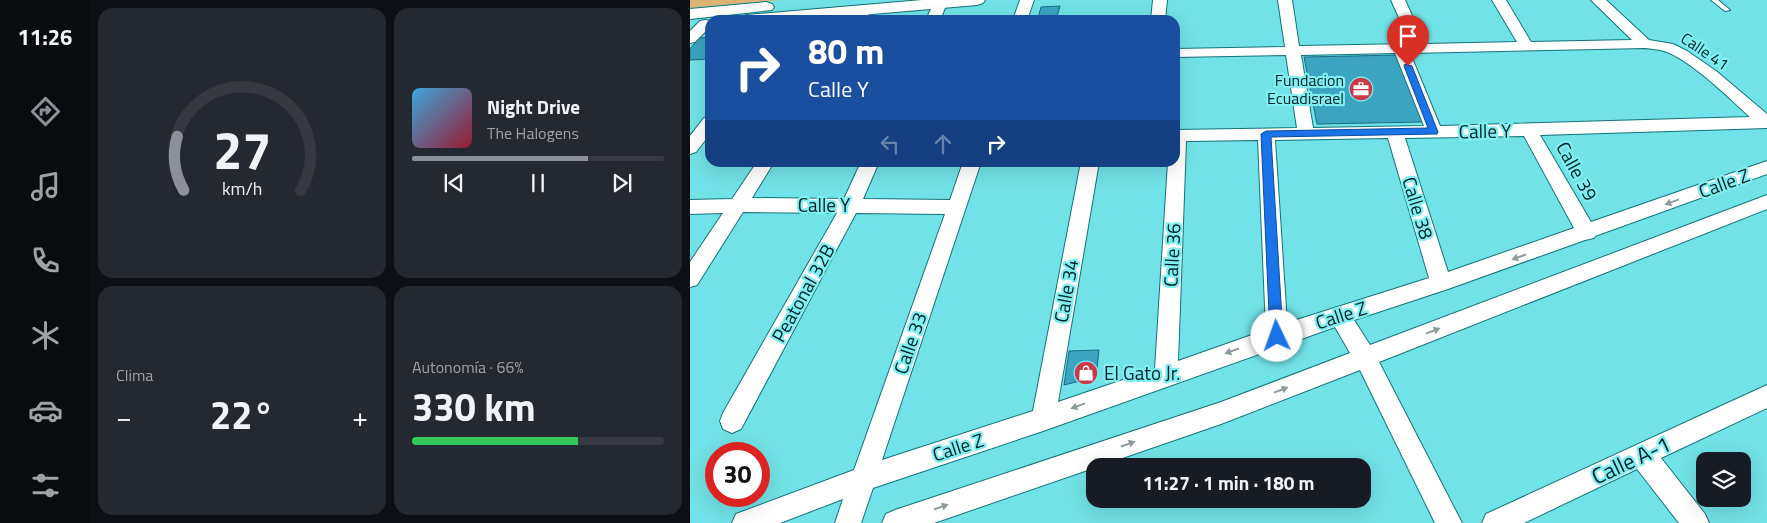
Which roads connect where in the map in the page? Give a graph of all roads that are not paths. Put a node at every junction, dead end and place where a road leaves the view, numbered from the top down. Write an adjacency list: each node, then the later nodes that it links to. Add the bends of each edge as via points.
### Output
1 (840, 0): 12 (street)
2 (977, 0): 10 (street)
3 (1027, 0): 16 (street)
4 (1160, 0): 17 (street)
5 (1285, 0): 24 (street)
6 (1398, 0): 23 (street)
7 (1499, 0): 21 (street)
8 (1598, 0): 20 (street)
9 (1714, 0): 11 (lane)
10 (940, 3): 13 (street); 15 (street)
11 (1727, 10)
12 (690, 14)
13 (862, 14): 14 (street)
14 (844, 15)
15 (935, 15)
16 (1022, 15)
17 (1158, 15)
18 (702, 24): 19 (street)
19 (690, 39)
20 (1645, 44): 21 (street, Calle 41); 26 (street, Calle 41, via 1668,47 1682,54 1711,74)
21 (1527, 46): 23 (street, Calle 41)
22 (1401, 49): 23 (street, Calle 41); 24 (street, Calle 41); 30 (street)
23 (1420, 49)
24 (1295, 51): 25 (street, Calle 41); 32 (street)
25 (1180, 53)
26 (1766, 122): 28 (street, Calle Y)
27 (705, 128): 34 (street)
28 (1529, 130): 30 (street, Calle Y); 46 (street, Calle 39)
29 (1395, 132): 30 (street, Calle Y); 32 (street, Calle Y); 48 (street, Calle 38)
30 (1434, 132)
31 (1266, 134): 32 (street, Calle Y); 33 (street, Calle Y); 50 (street)
32 (1306, 134)
33 (1180, 136)
34 (690, 148)
35 (763, 167): 42 (street)
36 (868, 167): 41 (street, Peatonal 32B)
37 (970, 167): 44 (street, Calle 33)
38 (1089, 167): 54 (street, Calle 34)
39 (1175, 167): 52 (street, Calle 36)
40 (1767, 167): 46 (street, Calle Z, one-way to 46)
41 (851, 205): 42 (street, Calle Y); 44 (street, Calle Y); 55 (street, Peatonal 32B)
42 (738, 206): 43 (street, Calle Y); 47 (street)
43 (690, 207)
44 (957, 207): 57 (street, Calle 33)
45 (1763, 208): 51 (street, Calle Z, one-way to 45)
46 (1587, 233): 48 (street, Calle Z, one-way to 48)
47 (690, 279)
48 (1441, 284): 49 (street, Calle Z)
49 (1340, 316): 50 (street, Calle Z); 51 (street)
50 (1277, 336): 52 (street, Calle Z, one-way to 52)
51 (1366, 357): 60 (street, Calle Z, one-way to 51, via 1221,412); 61 (street)
52 (1166, 374): 54 (street, Calle Z, one-way to 54)
53 (1767, 396): 56 (street, Calle A-1)
54 (1043, 419): 57 (street, Calle Z)
55 (732, 421)
56 (1642, 456): 62 (street, Calle A-1); 63 (street)
57 (863, 478): 58 (street, Calle Z); 59 (street, Calle 33)
58 (745, 523)
59 (848, 523)
60 (894, 523)
61 (1449, 523)
62 (1495, 523)
63 (1696, 523)

